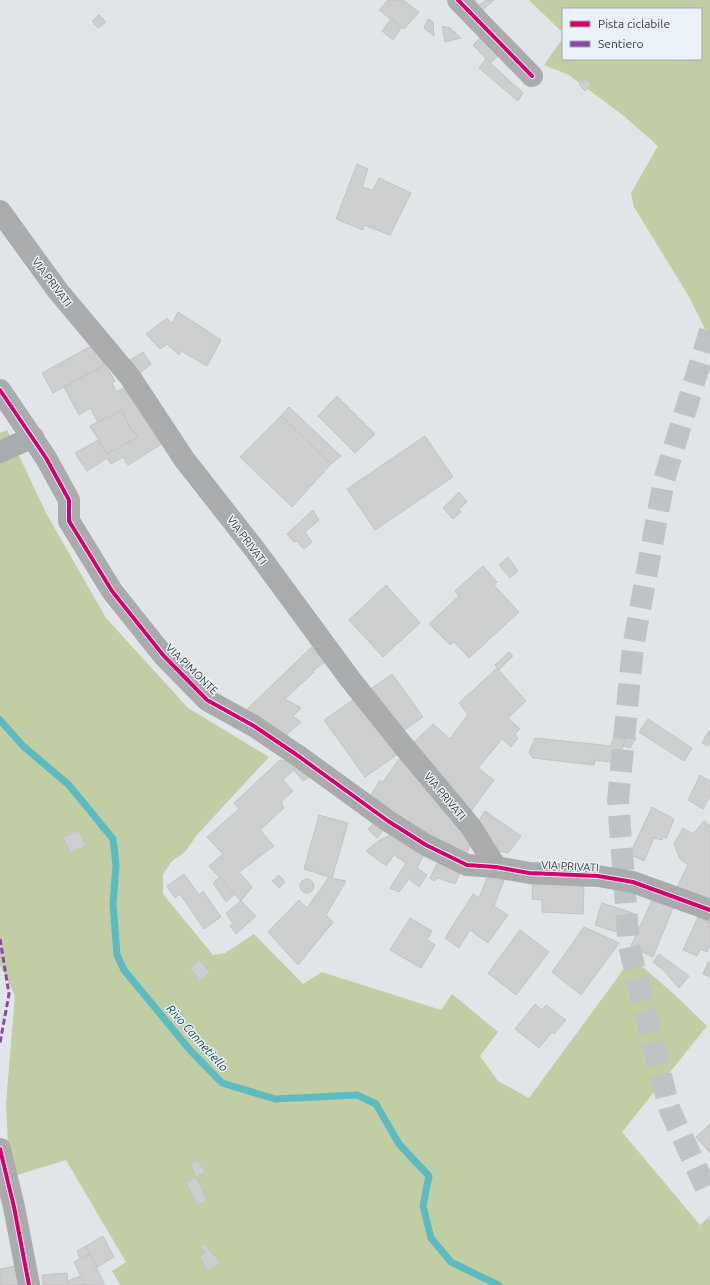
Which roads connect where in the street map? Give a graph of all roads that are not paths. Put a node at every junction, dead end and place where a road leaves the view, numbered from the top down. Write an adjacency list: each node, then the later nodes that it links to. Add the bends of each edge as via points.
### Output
1 (458, 0): 2 (street)
2 (532, 76)
3 (0, 211): 7 (street, VIA PRIVATI, via 58,291 130,377 184,459 256,551 350,679 471,827)
4 (0, 390): 5 (street, VIA PIMONTE)
5 (33, 437): 6 (street); 7 (street, VIA PIMONTE, via 69,500 69,521 112,591 163,655 208,700 254,726 426,845 467,864)
6 (0, 452)
7 (496, 867): 8 (street, VIA PRIVATI, via 529,873 598,876 633,882)
8 (710, 910)
9 (0, 1149): 10 (street)
10 (29, 1285)

